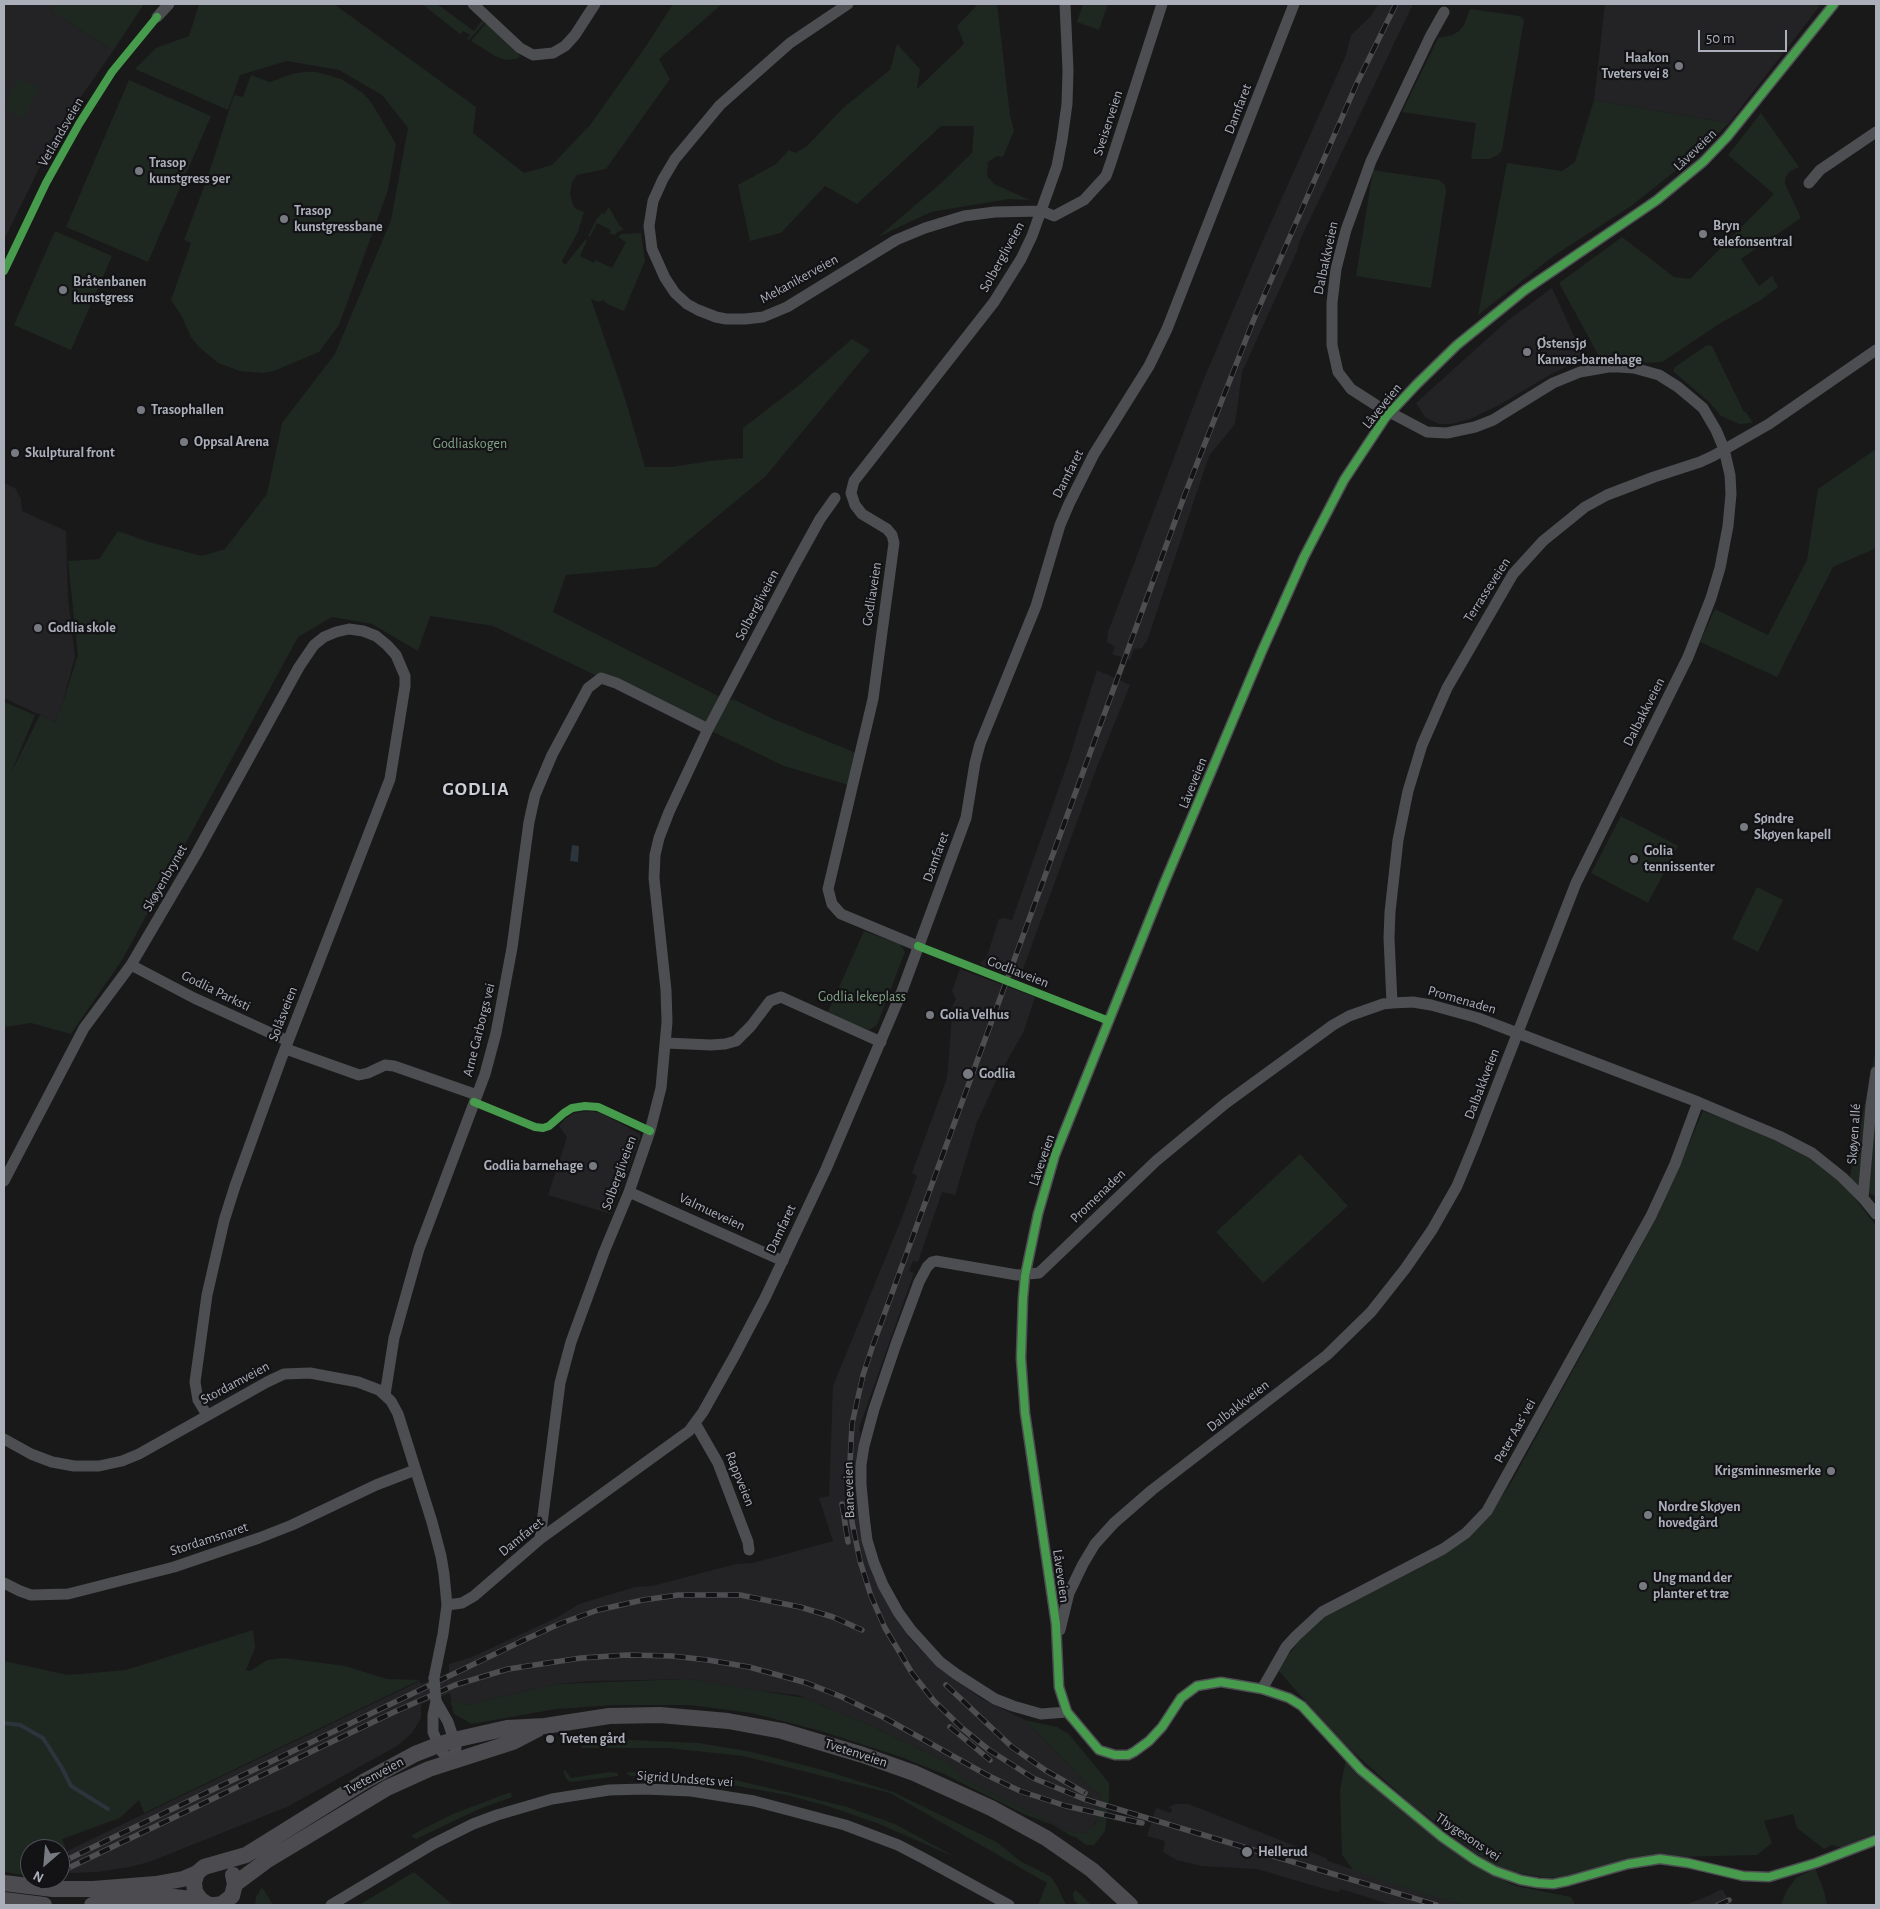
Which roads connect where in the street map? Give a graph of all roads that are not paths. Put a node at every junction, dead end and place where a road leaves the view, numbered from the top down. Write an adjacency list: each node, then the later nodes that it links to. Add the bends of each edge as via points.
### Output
1 (169, 4): 10 (street)
2 (473, 4): 3 (street, via 520,48 533,55 553,53 565,46)
3 (595, 4)
4 (848, 4): 13 (street, Mekanikerveien, via 790,43 720,105 675,159 663,179 653,201 649,226 656,260 675,293 687,304 716,317 763,317 787,307 896,240 925,228 964,216)
5 (1065, 4): 13 (street, Solbergliveien, via 1067,104 1057,166)
6 (1162, 4): 13 (street, Sveiserveien, via 1106,176 1075,205 1054,216)
7 (1294, 4): 21 (street, Damfaret, via 1167,330 1149,366 1082,476 1063,518 1036,606 980,744 966,818)
8 (1834, 4): 15 (street, Låveveien, via 1732,131 1703,162 1650,205 1525,290 1436,364)
9 (1444, 12): 15 (street, Dalbakkveien, via 1362,184 1342,243 1333,288 1332,336 1338,372 1351,389)
10 (157, 17)
11 (1876, 132): 12 (street, via 1820,170)
12 (1809, 183)
13 (1042, 211): 17 (street, Solbergliveien, via 1021,259 994,302)
14 (1876, 350): 16 (street, Terrasseveien, via 1769,424)
15 (1391, 412): 16 (street, Dalbakkveien, via 1427,432 1447,434 1493,420 1566,377 1593,369 1626,368 1659,376 1691,397 1708,416); 36 (street, Låveveien, via 1330,504 1262,651 1065,1128 1038,1214)
16 (1724, 450): 23 (street, Terrasseveien, via 1700,462 1607,495 1585,507 1543,541 1502,591 1443,696 1422,745 1406,797 1390,912); 24 (street, Dalbakkveien, via 1731,484 1730,504 1720,568 1711,598 1688,657 1576,883)
17 (854, 481): 21 (street, Godliaveien, via 851,493 855,505 862,514 887,529 894,543 873,699 828,889 832,904 842,914)
18 (835, 498): 20 (street, Solbergliveien, via 794,566)
19 (376, 636): 22 (street, Skøyenbrynet, via 349,630 330,634 314,645); 27 (street, Solåsveien, via 396,656 405,676 390,779)
20 (708, 729): 26 (street, Solbergliveien, via 669,812 655,854 654,878 666,990); 29 (street, Arne Garborgs vei, via 616,683 601,678 588,688 552,755 535,795 504,997)
21 (918, 946): 25 (street, Damfaret)
22 (131, 966): 27 (street, Godlia Parksti); 31 (street, Skøyenbrynet, via 84,1028)
23 (1392, 1003): 24 (street, Promenaden, via 1413,1002 1450,1010); 36 (street, Promenaden, via 1349,1016 1334,1025 1226,1103 1156,1162 1044,1270)
24 (1517, 1034): 30 (street, Promenaden); 46 (street, Dalbakkveien, via 1456,1186 1432,1230 1405,1269 1371,1312 1327,1355 1114,1523 1095,1544 1069,1593)
25 (881, 1042): 26 (street, via 781,997 770,1001 736,1041 711,1045); 35 (street, Damfaret)
26 (666, 1043): 32 (street, Solbergliveien, via 661,1088)
27 (287, 1045): 29 (street, Godlia Parksti, via 358,1075 368,1074 385,1065 394,1066); 38 (street, Solåsveien, via 235,1186 207,1295 195,1388)
28 (1876, 1072): 33 (street, Skøyen allé)
29 (477, 1095): 37 (street, Arne Garborgs vei, via 419,1249 394,1338)
30 (1698, 1102): 33 (street, Promenaden, via 1806,1149); 47 (street, Peter Aas’ vei, via 1651,1216 1487,1511 1466,1533 1443,1549 1322,1612 1286,1647)
31 (4, 1181)
32 (629, 1192): 35 (street, Valmueveien); 42 (street, Solbergliveien, via 579,1317 560,1382)
33 (1863, 1198): 34 (street, Promenaden)
34 (1876, 1214)
35 (783, 1261): 39 (street, Damfaret)
36 (1025, 1276): 46 (street, Låveveien, via 1022,1384); 49 (street, Baneveien, via 936,1261 927,1266 868,1426 861,1465 864,1516 867,1540 883,1585 911,1630 940,1662 973,1686 1013,1706 1041,1714)
37 (385, 1395): 38 (street, Stordamveien, via 358,1382 310,1373 290,1373 276,1377); 41 (street, Stordamveien, via 398,1414)
38 (207, 1415): 40 (street, Stordamveien, via 139,1454 99,1466 52,1462)
39 (696, 1423): 42 (street, Damfaret, via 674,1443); 43 (street, Rappveien, via 718,1463)
40 (4, 1439)
41 (415, 1470): 44 (street, Stordamsnaret, via 292,1525 174,1567 68,1594 31,1595); 45 (street, Stordamveien, via 439,1547)
42 (540, 1539): 45 (street, Damfaret, via 474,1596 462,1603)
43 (749, 1550)
44 (4, 1583)
45 (446, 1605): 48 (street, Stordamveien, bridge, via 444,1634 434,1678)
46 (1058, 1639): 49 (street, Låveveien, via 1059,1687)
47 (1262, 1689): 53 (street, Thygesons vei, via 1221,1682 1196,1686 1181,1698 1149,1741 1128,1755); 55 (street, Thygesons vei, via 1302,1706 1361,1770 1442,1837 1474,1860 1521,1880 1554,1884 1660,1859 1743,1876 1769,1877 1816,1864)
48 (436, 1707): 51 (street, Stordamveien, via 448,1722); 52 (street, Stordamveien, via 433,1732)
49 (1068, 1712): 53 (street, Låveveien, via 1099,1750)
50 (545, 1726): 51 (main road, Tvetenveien, via 507,1728); 54 (main road, Tvetenveien, via 512,1742); 66 (main road, Tvetenveien, via 609,1716 683,1716 754,1725 836,1746 941,1784 1011,1819 1072,1856)
51 (454, 1740): 52 (main road, Tvetenveien); 54 (street, Stordamveien, via 456,1748)
52 (438, 1745): 54 (street, via 446,1758); 56 (main road, Tvetenveien, via 365,1781 252,1852)
53 (1115, 1756)
54 (452, 1761): 59 (main road, Tvetenveien, via 370,1797 250,1871)
55 (1876, 1840)
56 (217, 1864): 57 (main road, Tvetenveien, via 208,1865); 59 (main road, via 230,1871)
57 (197, 1873): 58 (main road, Tvetenveien, via 141,1886 67,1889); 61 (main road, via 194,1887)
58 (4, 1883)
59 (234, 1895): 61 (main road, Tvetenveien, via 222,1904)
60 (4, 1900): 62 (main road)
61 (210, 1904): 63 (main road, via 174,1897)
62 (44, 1905)
63 (92, 1905)
64 (331, 1905): 65 (street, Sigrid Undsets vei, via 433,1844 497,1815 552,1799 609,1790 645,1789 691,1791 754,1801 845,1825 923,1858)
65 (1010, 1905)
66 (1130, 1905)

